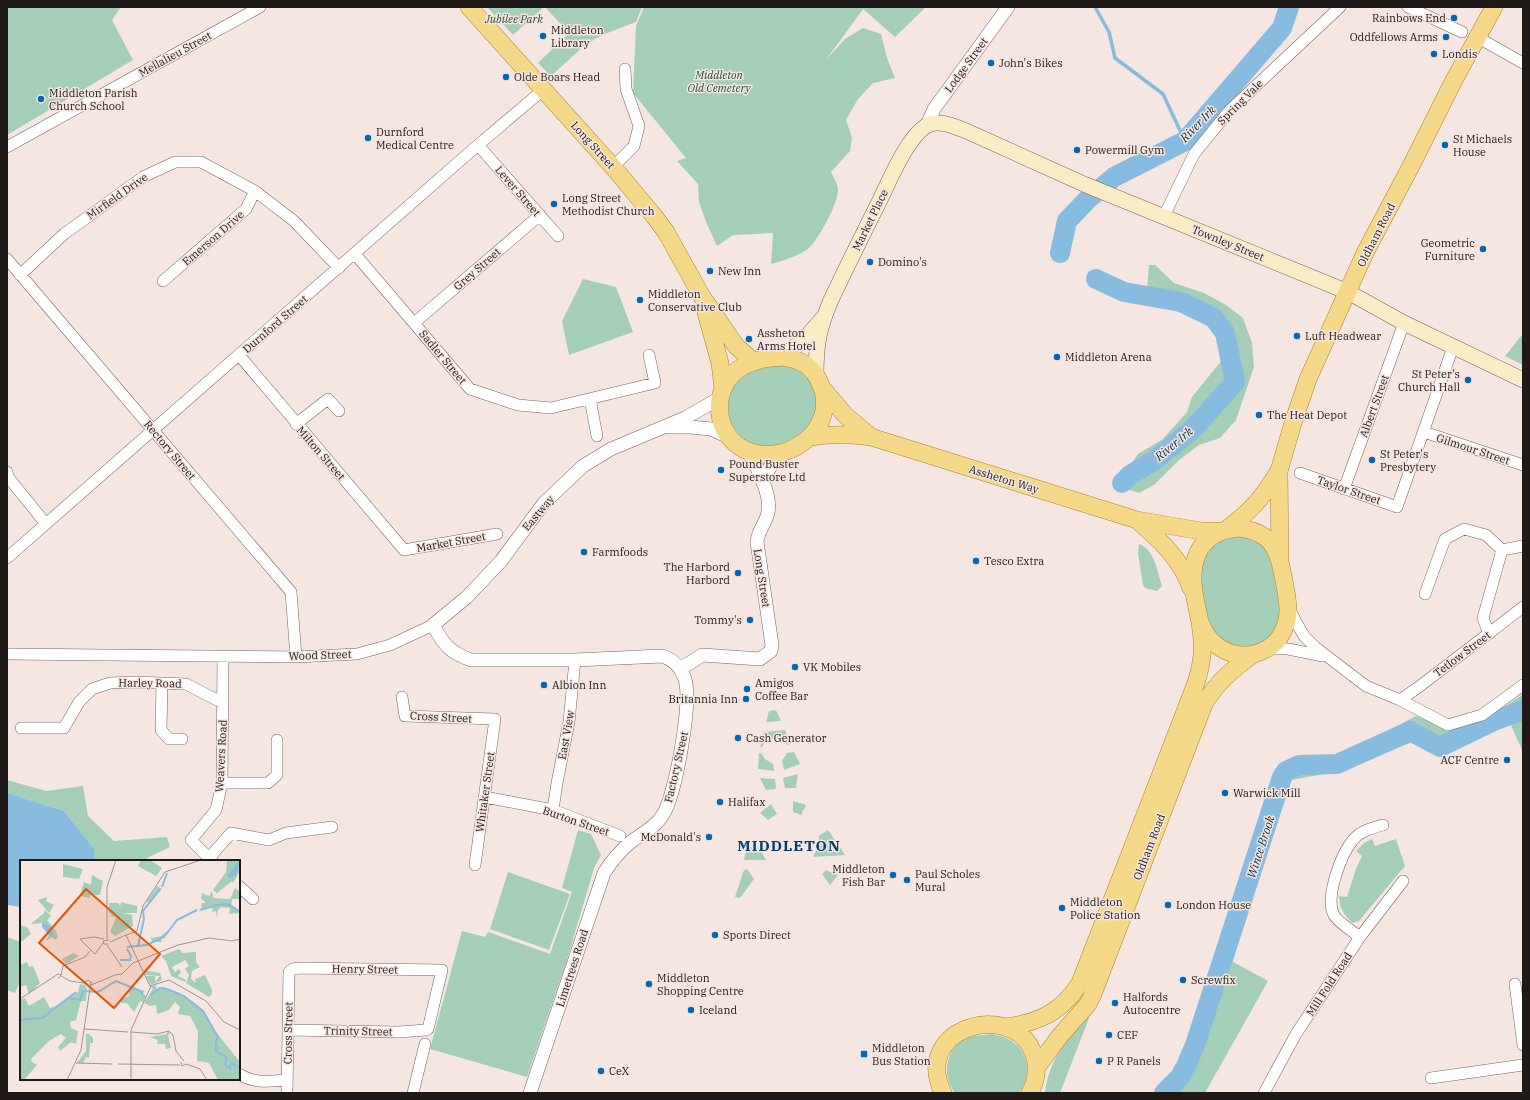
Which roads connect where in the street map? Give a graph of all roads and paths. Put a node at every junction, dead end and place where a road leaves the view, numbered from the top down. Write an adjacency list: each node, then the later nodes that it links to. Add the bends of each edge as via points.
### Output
1 (260, 7): 13 (street, Mellalieu Street)
2 (469, 7): 10 (main road, Long Street)
3 (1008, 7): 11 (street, Lodge Street, via 934,109)
4 (1340, 7): 17 (street, Spring Vale, via 1229,111 1194,154)
5 (1408, 7): 7 (street)
6 (1494, 7): 7 (main road, Oldham Road)
7 (1469, 35): 8 (street); 24 (main road, Oldham Road)
8 (1523, 63)
9 (625, 69): 14 (street, via 626,89 639,126 634,146)
10 (544, 90): 12 (street, Durnford Street); 14 (main road, Long Street)
11 (927, 125): 17 (main road, Townley Street, via 945,124 964,130 1086,185); 26 (main road, Market Place, via 911,142 897,166)
12 (478, 145): 16 (street, Lever Street); 19 (street, Durnford Street)
13 (7, 148)
14 (613, 167): 25 (main road, Long Street, via 666,232)
15 (255, 191): 21 (street, Mirfield Drive, via 294,221); 22 (street, Mirfield Drive, via 201,162 174,162 143,177 64,234); 23 (street, Emerson Drive, via 246,209)
16 (540, 215): 18 (street, Lever Street); 27 (street, Grey Street)
17 (1164, 216): 24 (main road, Townley Street)
18 (558, 236)
19 (355, 254): 21 (street, Durnford Street); 27 (street, Sadler Street)
20 (7, 259): 22 (street, Rectory Street)
21 (339, 268): 30 (street, Durnford Street)
22 (20, 275): 41 (street, Rectory Street)
23 (163, 281)
24 (1348, 292): 28 (main road, Townley Street); 50 (main road, Oldham Road, via 1308,380)
25 (701, 295): 33 (main road, Long Street, via 736,346); 36 (main road, Long Street, via 720,363)
26 (822, 320): 32 (main road, Market Place); 35 (main road, Market Place, via 816,348)
27 (414, 323): 37 (street, Sadler Street, via 470,389 524,406 551,408)
28 (1404, 323): 29 (main road, Townley Street); 54 (street, Albert Street)
29 (1453, 346): 34 (main road, Townley Street); 42 (street)
30 (239, 355): 39 (street, Milton Street); 41 (street, Durnford Street)
31 (649, 355): 37 (street, Sadler Street, via 655,383)
32 (783, 356): 33 (main road); 35 (main road, via 809,366)
33 (754, 362): 36 (main road, via 735,372)
34 (1523, 380)
35 (819, 382): 44 (main road, via 825,400 823,418); 45 (main road, Assheton Way, via 845,415)
36 (722, 394): 40 (street, Eastway); 46 (main road, via 722,422)
37 (590, 399): 43 (street)
38 (338, 411): 39 (street, via 328,399)
39 (296, 424): 60 (street, Milton Street)
40 (663, 428): 46 (street, Eastway, via 690,427 711,430); 69 (street, Eastway, via 611,449 583,466 544,503 501,560 467,597)
41 (153, 430): 56 (street, Durnford Street); 74 (street, Rectory Street, via 291,592)
42 (1424, 432): 49 (street, Gilmour Street); 54 (street, Taylor Street, via 1397,507)
43 (597, 436)
44 (810, 437): 45 (main road, Assheton Way, via 851,434); 48 (main road)
45 (871, 437): 55 (main road, Assheton Way)
46 (731, 438): 47 (main road)
47 (748, 451): 48 (main road, via 762,454); 53 (street, Long Street)
48 (779, 453): 53 (street)
49 (1523, 465)
50 (1279, 471): 57 (main road, Oldham Road, via 1257,504); 63 (main road, Oldham Road)
51 (7, 472): 56 (street, via 8,477)
52 (1300, 473): 54 (street, Taylor Street)
53 (763, 483): 77 (street, Long Street, via 769,502 768,514 757,542 771,651 763,657 754,659 702,655)
54 (1344, 489)
55 (1137, 520): 57 (main road, Assheton Way, via 1201,531); 65 (main road, Assheton Way, via 1180,564)
56 (46, 524): 62 (street, Durnford Street)
57 (1224, 530): 63 (main road, via 1246,528 1260,534 1270,541); 65 (main road, via 1204,543 1194,561)
58 (497, 534): 60 (street, Market Street)
59 (1523, 546): 61 (street)
60 (404, 550)
61 (1502, 550): 64 (street, via 1486,535 1464,529 1445,540); 70 (street, via 1483,618)
62 (7, 558)
63 (1280, 558): 66 (main road)
64 (1425, 594)
65 (1195, 599): 68 (main road)
66 (1289, 607): 71 (main road, via 1286,627 1278,639); 75 (street, via 1304,636)
67 (1523, 607): 70 (street, Tetlow Street)
68 (1200, 623): 71 (main road, via 1207,636 1223,650 1243,655); 101 (main road, Oldham Road, via 1203,652 1196,683 1080,983 1067,1001 1049,1014 1031,1022)
69 (433, 625): 74 (street, Wood Street, via 390,645 357,654); 76 (street, via 443,643 457,655 471,660)
70 (1489, 634): 81 (street, Tetlow Street)
71 (1261, 651): 75 (street, via 1308,652); 108 (main road, Oldham Road, via 1230,672 1204,704 1093,994 1088,1004 1059,1037)
72 (7, 654): 73 (street, Wood Street)
73 (223, 656): 74 (street, Wood Street); 82 (street, Weavers Road)
74 (296, 657)
75 (1328, 657): 81 (street, via 1366,686)
76 (575, 660): 77 (street, via 662,656); 89 (street, East View, via 569,722)
77 (679, 668): 92 (street, Factory Street, via 686,684 686,716 670,797 664,814 650,829)
78 (162, 684): 82 (street, Harley Road, via 186,684); 84 (street, Harley Road, via 110,683 92,689 79,702 64,728); 85 (street, via 161,730 169,739)
79 (1523, 685): 81 (street, via 1482,715 1448,725)
80 (402, 697): 83 (street, Cross Street, via 405,716)
81 (1400, 700)
82 (223, 703): 87 (street, Weavers Road)
83 (495, 719): 88 (street, Whitaker Street)
84 (21, 728)
85 (182, 739)
86 (277, 740): 87 (street, via 277,775 268,783)
87 (222, 783): 93 (street, Weavers Road, via 216,810 191,840)
88 (485, 797): 89 (street, Burton Street); 94 (street, Whitaker Street)
89 (554, 810): 92 (street, Burton Street)
90 (1383, 825): 98 (street, via 1364,831 1353,839 1343,857 1334,885 1331,902 1333,914)
91 (332, 827): 93 (street, via 286,833 270,840 231,833)
92 (622, 842): 112 (street, Limetrees Road, via 601,880)
93 (210, 860)
94 (475, 865)
95 (1403, 881): 98 (street, Mill Fold Road)
96 (240, 887): 97 (street)
97 (253, 899)
98 (1360, 937): 119 (street, Mill Fold Road, via 1296,1034)
99 (289, 972): 102 (street, Henry Street, via 298,968 442,970); 103 (street, Cross Street)
100 (1515, 984): 105 (street)
101 (1005, 1027): 106 (main road, via 982,1025 962,1030 946,1043); 108 (main road, via 1019,1034 1032,1048)
102 (428, 1029): 103 (street, Trinity Street, via 399,1032)
103 (288, 1030): 111 (street, Cross Street)
104 (425, 1044): 114 (street)
105 (1523, 1045)
106 (937, 1062): 115 (main road); 116 (main road, via 937,1075)
107 (1523, 1065): 110 (street)
108 (1037, 1072): 117 (main road, Oldham Road); 118 (main road)
109 (240, 1075): 111 (street, via 253,1081)
110 (1431, 1078)
111 (287, 1080): 113 (street, Cross Street)
112 (532, 1092)
113 (287, 1093)
114 (413, 1093)
115 (930, 1093)
116 (943, 1093)
117 (1030, 1093)
118 (1037, 1093)
119 (1264, 1093)

